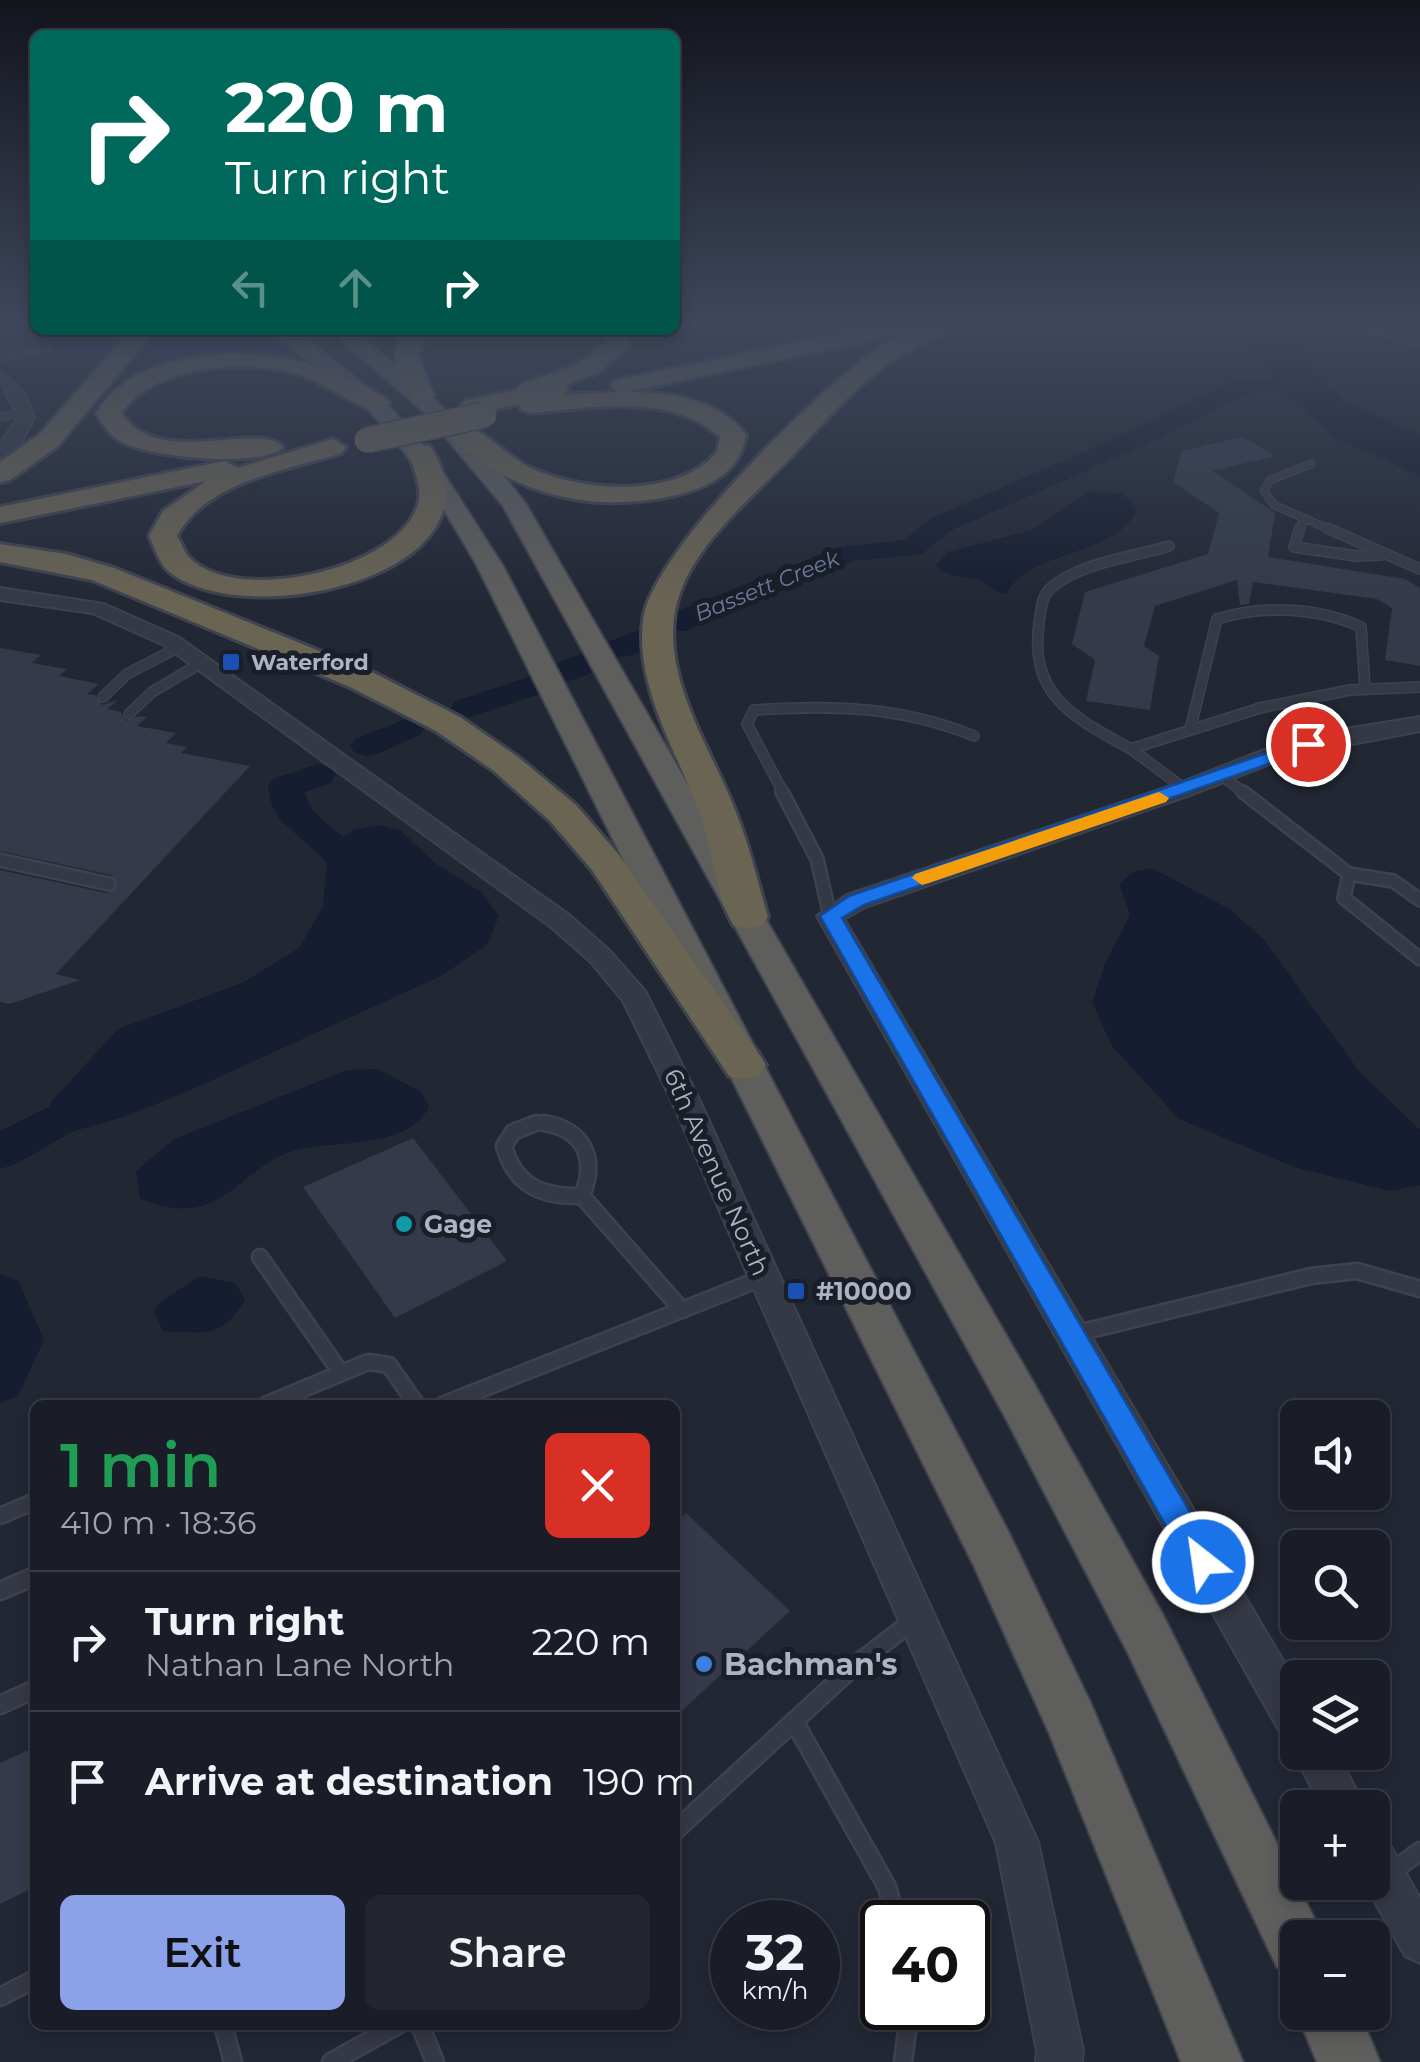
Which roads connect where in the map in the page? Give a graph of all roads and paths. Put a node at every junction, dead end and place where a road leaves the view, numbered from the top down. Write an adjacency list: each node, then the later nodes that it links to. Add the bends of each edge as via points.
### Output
1 (25, 416): 15 (street)
2 (69, 416): 17 (highway, via 49,440)
3 (110, 416): 12 (highway, via 116,429 147,444)
4 (358, 416): 10 (highway)
5 (360, 416): 10 (highway)
6 (420, 416): 10 (highway, bridge)
7 (443, 416): 11 (highway)
8 (713, 416): 11 (highway, via 733,435 733,450 722,466 688,482 597,495 525,476)
9 (816, 416): 42 (highway, via 690,553 664,593 660,642 672,704 719,815)
10 (367, 424): 12 (highway); 13 (highway); 14 (highway)
11 (456, 429): 42 (highway, via 514,504)
12 (270, 447): 18 (highway)
13 (333, 447): 14 (highway, via 232,480 178,510 162,536 172,560 206,579 275,587 324,582 377,565 427,522 433,496); 19 (highway)
14 (421, 452): 44 (highway, via 534,650)
15 (0, 454)
16 (1312, 464): 20 (lane, via 1270,480 1264,491 1274,505)
17 (0, 474)
18 (0, 504)
19 (0, 516)
20 (1302, 520): 23 (lane); 23 (lane, via 1294,547)
21 (1170, 546): 34 (lane, via 1084,572 1043,596 1034,656 1051,698)
22 (0, 554): 44 (highway, via 84,567 132,585 362,680 465,734 582,833)
23 (1388, 555): 24 (lane)
24 (1420, 569)
25 (0, 594): 26 (street, 6th Avenue North, via 98,608)
26 (190, 655): 29 (lane, via 127,674); 30 (lane); 47 (street, 6th Avenue North, via 560,920 600,956 635,997)
27 (1420, 687): 28 (lane)
28 (1365, 690): 32 (lane, via 1260,708); 32 (lane, via 1361,628 1350,620 1282,611 1228,614 1217,620)
29 (104, 697)
30 (129, 714)
31 (1420, 724): 35 (street, via 1282,751)
32 (1190, 730): 34 (lane)
33 (974, 736): 41 (lane, via 935,718 851,704 754,710 747,724 818,859)
34 (1131, 749): 36 (lane)
35 (1222, 776): 36 (street); 38 (lane)
36 (1185, 789): 41 (street, via 856,900)
37 (0, 860): 39 (lane)
38 (1349, 874): 40 (lane, via 1393,880); 43 (lane, via 1344,898)
39 (109, 884)
40 (1420, 900)
41 (830, 916): 50 (street)
42 (748, 918): 69 (highway, via 1145,1632)
43 (1420, 958)
44 (744, 1065): 83 (highway, via 991,1549 1072,1723)
45 (582, 1196): 45 (lane, via 534,1192 516,1178 504,1146 513,1132 538,1122 561,1124 581,1137 591,1178); 49 (lane)
46 (260, 1256): 51 (lane)
47 (765, 1277): 49 (lane); 59 (street, 6th Avenue North)
48 (1420, 1289): 50 (lane, via 1357,1271 1311,1276)
49 (682, 1310): 54 (lane)
50 (1071, 1335): 61 (street)
51 (340, 1374): 52 (lane); 53 (lane, via 368,1362 390,1365)
52 (277, 1400)
53 (414, 1400)
54 (455, 1400)
55 (30, 1504): 56 (lane)
56 (0, 1516)
57 (30, 1578): 58 (lane)
58 (0, 1591)
59 (917, 1618): 63 (lane); 82 (street, 6th Avenue North, via 1017,1842)
60 (30, 1691): 62 (lane)
61 (1280, 1694)
62 (0, 1706)
63 (794, 1721): 64 (lane); 68 (lane)
64 (680, 1827)
65 (1420, 1851): 66 (lane)
66 (1390, 1862)
67 (1390, 1886): 70 (street)
68 (891, 1900)
69 (1285, 1920)
70 (1420, 1941)
71 (30, 1981): 72 (lane)
72 (0, 1997)
73 (224, 2030): 78 (lane)
74 (389, 2030): 79 (lane)
75 (422, 2030): 80 (lane)
76 (907, 2030): 81 (lane)
77 (1335, 2030): 84 (highway)
78 (233, 2062)
79 (331, 2062)
80 (435, 2062)
81 (903, 2062)
82 (1058, 2062)
83 (1212, 2062)
84 (1349, 2062)

